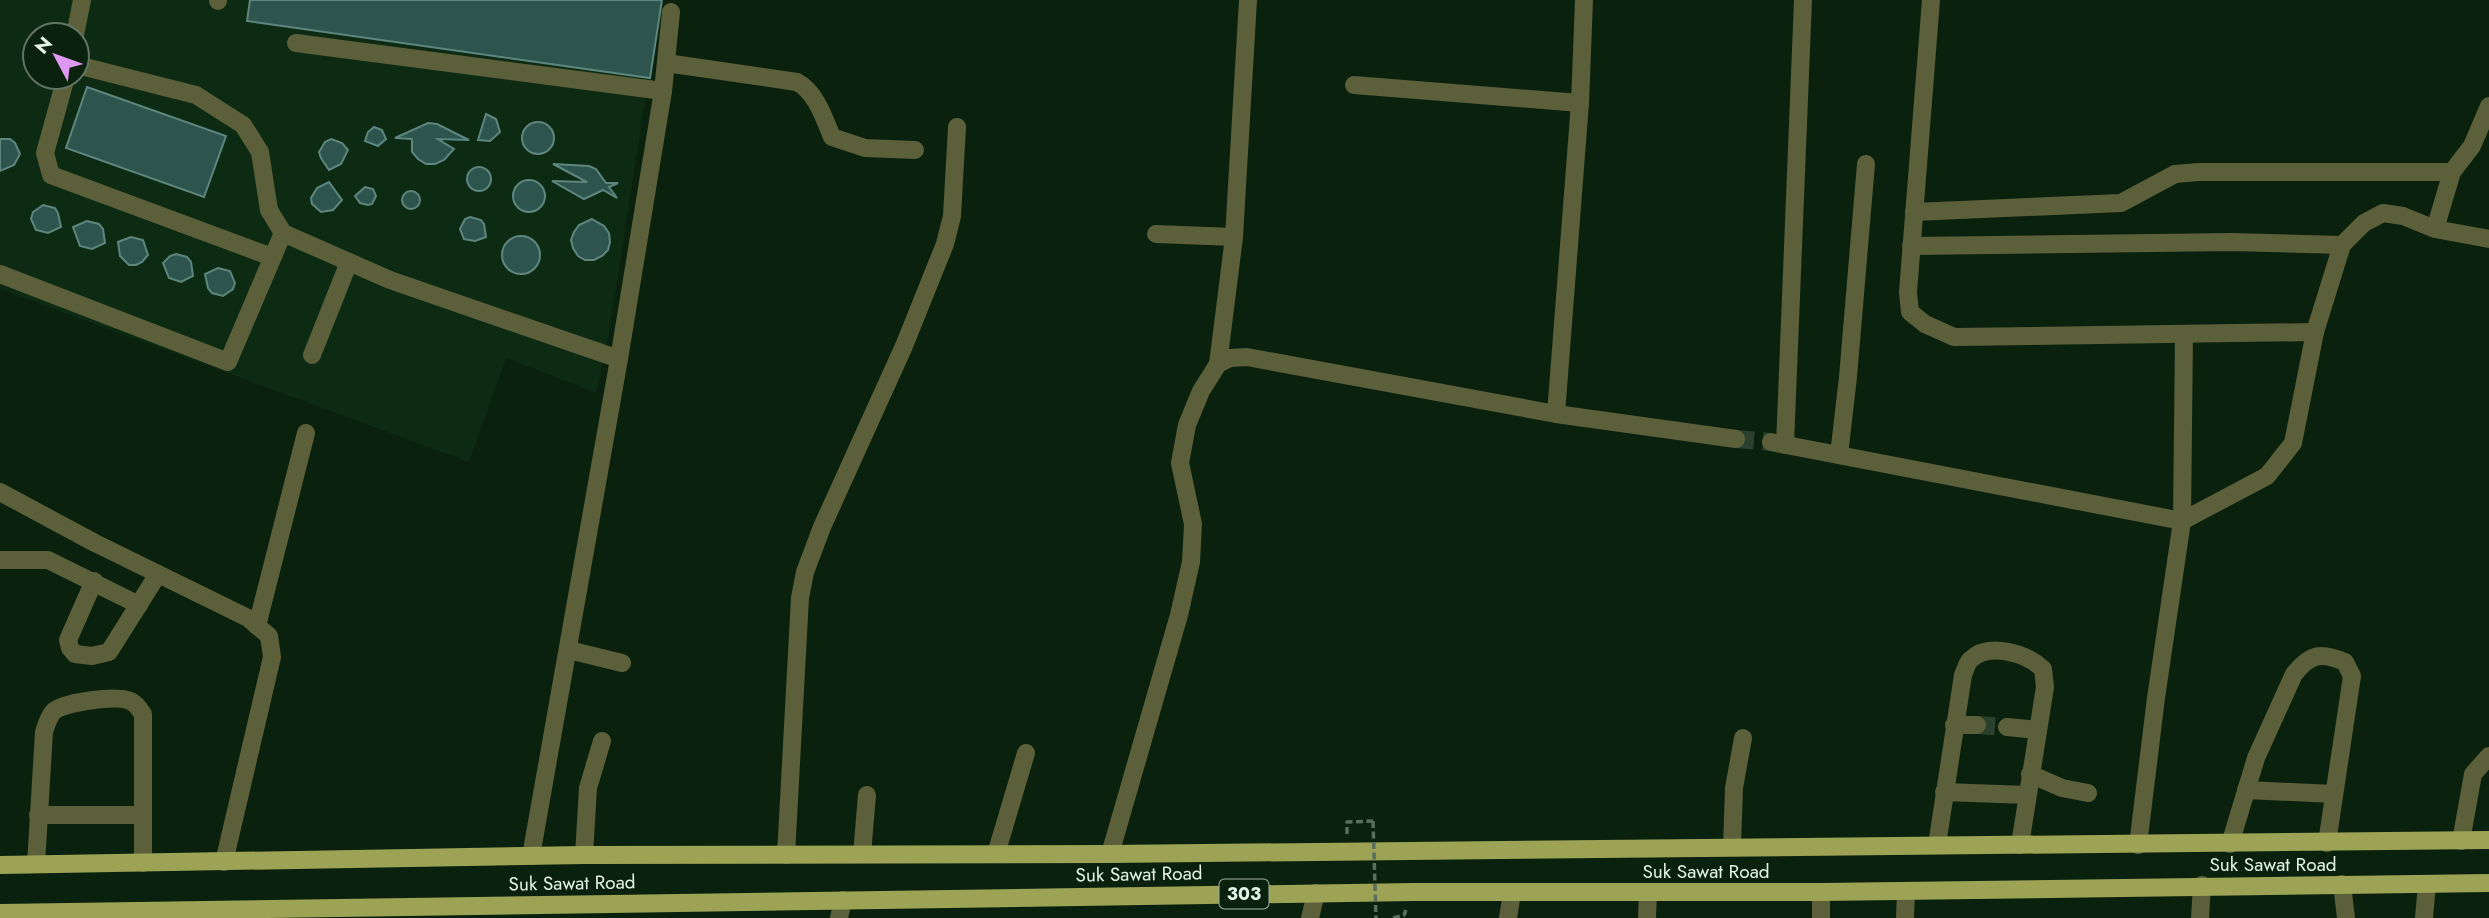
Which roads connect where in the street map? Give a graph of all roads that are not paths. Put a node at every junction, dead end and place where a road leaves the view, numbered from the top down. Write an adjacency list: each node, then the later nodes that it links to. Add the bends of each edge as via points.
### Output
1 (82, 0): 7 (street)
2 (1248, 0): 24 (street)
3 (1584, 0): 14 (street)
4 (1803, 0): 39 (street, via 1778,443)
5 (1931, 0): 20 (street)
6 (671, 12): 9 (street)
7 (78, 21)
8 (296, 43): 13 (street)
9 (666, 64): 13 (street); 17 (street, via 797,82 814,98 832,137 865,148)
10 (91, 69): 22 (street, via 196,95 243,125 260,152 269,210)
11 (1354, 85): 14 (street)
12 (62, 91): 28 (street, via 45,153 51,175)
13 (663, 91): 34 (street)
14 (1580, 103): 36 (street)
15 (2489, 106): 19 (street, via 2472,146)
16 (957, 127): 78 (street, via 952,216 945,244 805,572)
17 (915, 150)
18 (1866, 164): 39 (street)
19 (2452, 172): 20 (street, via 2199,172 2175,174 2121,203); 21 (street)
20 (1914, 212): 27 (street)
21 (2435, 229): 25 (street); 26 (street, via 2383,213 2364,223)
22 (283, 233): 28 (street); 29 (street)
23 (1156, 234): 24 (street)
24 (1234, 237): 35 (street)
25 (2489, 239)
26 (2342, 245): 27 (street); 31 (street)
27 (1911, 246): 32 (street, via 1910,312 1954,337)
28 (272, 257): 30 (street, via 228,362)
29 (349, 262): 33 (street); 34 (street)
30 (0, 274)
31 (2315, 332): 32 (street); 41 (street, via 2293,443 2267,476)
32 (2185, 334): 41 (street)
33 (312, 355)
34 (619, 359): 47 (street)
35 (1218, 364): 36 (street, via 1247,358); 76 (street, via 1187,425 1180,463 1193,524 1191,562)
36 (1556, 414): 38 (street)
37 (306, 433): 46 (street)
38 (1736, 439)
39 (1839, 455): 41 (street)
40 (0, 492): 43 (street)
41 (2182, 522): 72 (street)
42 (0, 560): 44 (street, via 48,560)
43 (158, 574): 45 (street); 46 (street)
44 (94, 581): 45 (street); 45 (street, via 68,640 75,654 109,652)
45 (139, 605)
46 (257, 626): 80 (street, via 269,636 272,657)
47 (569, 650): 48 (street); 79 (street)
48 (622, 663)
49 (1954, 725): 50 (street); 52 (street, via 1970,660 1985,652 2015,652 2043,669); 59 (street)
50 (1977, 725)
51 (2007, 727): 52 (street)
52 (2038, 730): 57 (street)
53 (1743, 738): 73 (street, via 1734,788)
54 (601, 741): 77 (street, via 589,788)
55 (1026, 753): 75 (street)
56 (2489, 756): 66 (street, via 2473,774)
57 (2030, 774): 60 (street); 63 (street)
58 (2246, 790): 61 (street); 61 (street, via 2294,674 2314,656 2330,656 2346,662 2352,676); 69 (street)
59 (1944, 792): 63 (street); 70 (street)
60 (2088, 793)
61 (2334, 794): 68 (street)
62 (867, 795): 74 (street)
63 (2027, 795): 71 (street)
64 (38, 815): 65 (street); 65 (street, via 44,732 53,711 65,704 121,698 137,705 143,714); 82 (street)
65 (142, 815): 81 (street)
66 (2461, 841): 67 (main road, Suk Sawat Road / 303); 68 (main road, Suk Sawat Road / 303)
67 (2489, 841)
68 (2327, 843): 69 (main road, Suk Sawat Road / 303)
69 (2230, 844): 72 (main road, Suk Sawat Road / 303)
70 (1937, 845): 71 (main road, Suk Sawat Road / 303); 73 (main road, Suk Sawat Road / 303)
71 (2020, 845): 72 (main road, Suk Sawat Road / 303)
72 (2138, 845)
73 (1732, 846): 76 (main road, Suk Sawat Road / 303)
74 (862, 854): 75 (main road, Suk Sawat Road / 303); 78 (main road, Suk Sawat Road / 303)
75 (996, 854): 76 (main road, Suk Sawat Road / 303)
76 (1110, 854)
77 (584, 855): 78 (main road, Suk Sawat Road / 303); 79 (main road, Suk Sawat Road / 303)
78 (786, 855)
79 (531, 856): 80 (main road, Suk Sawat Road / 303)
80 (225, 862): 81 (main road, Suk Sawat Road / 303)
81 (143, 863): 82 (main road, Suk Sawat Road / 303)
82 (36, 864): 83 (main road, Suk Sawat Road / 303)
83 (0, 865)
84 (2489, 883): 86 (main road, Suk Sawat Road / 303)
85 (2342, 884): 86 (main road, Suk Sawat Road / 303); 87 (main road, Suk Sawat Road / 303); 106 (street)
86 (2427, 884): 107 (street)
87 (2202, 885): 88 (main road, Suk Sawat Road / 303); 105 (street)
88 (1906, 891): 90 (main road, Suk Sawat Road / 303); 104 (street)
89 (1648, 892): 90 (main road, Suk Sawat Road / 303); 92 (main road, Suk Sawat Road / 303); 102 (street)
90 (1821, 892): 103 (street)
91 (1316, 893): 92 (main road, Suk Sawat Road / 303); 93 (main road, Suk Sawat Road / 303); 100 (street)
92 (1512, 893): 101 (street)
93 (843, 900): 95 (main road, Suk Sawat Road / 303); 99 (street)
94 (487, 911): 95 (main road, Suk Sawat Road / 303); 96 (main road, Suk Sawat Road / 303)
95 (512, 911)
96 (371, 912): 98 (main road, Suk Sawat Road / 303)
97 (0, 913): 98 (main road, Suk Sawat Road / 303)
98 (100, 915)
99 (839, 918)
100 (1310, 918)
101 (1508, 918)
102 (1647, 918)
103 (1821, 918)
104 (1905, 918)
105 (2200, 918)
106 (2346, 918)
107 (2424, 918)

